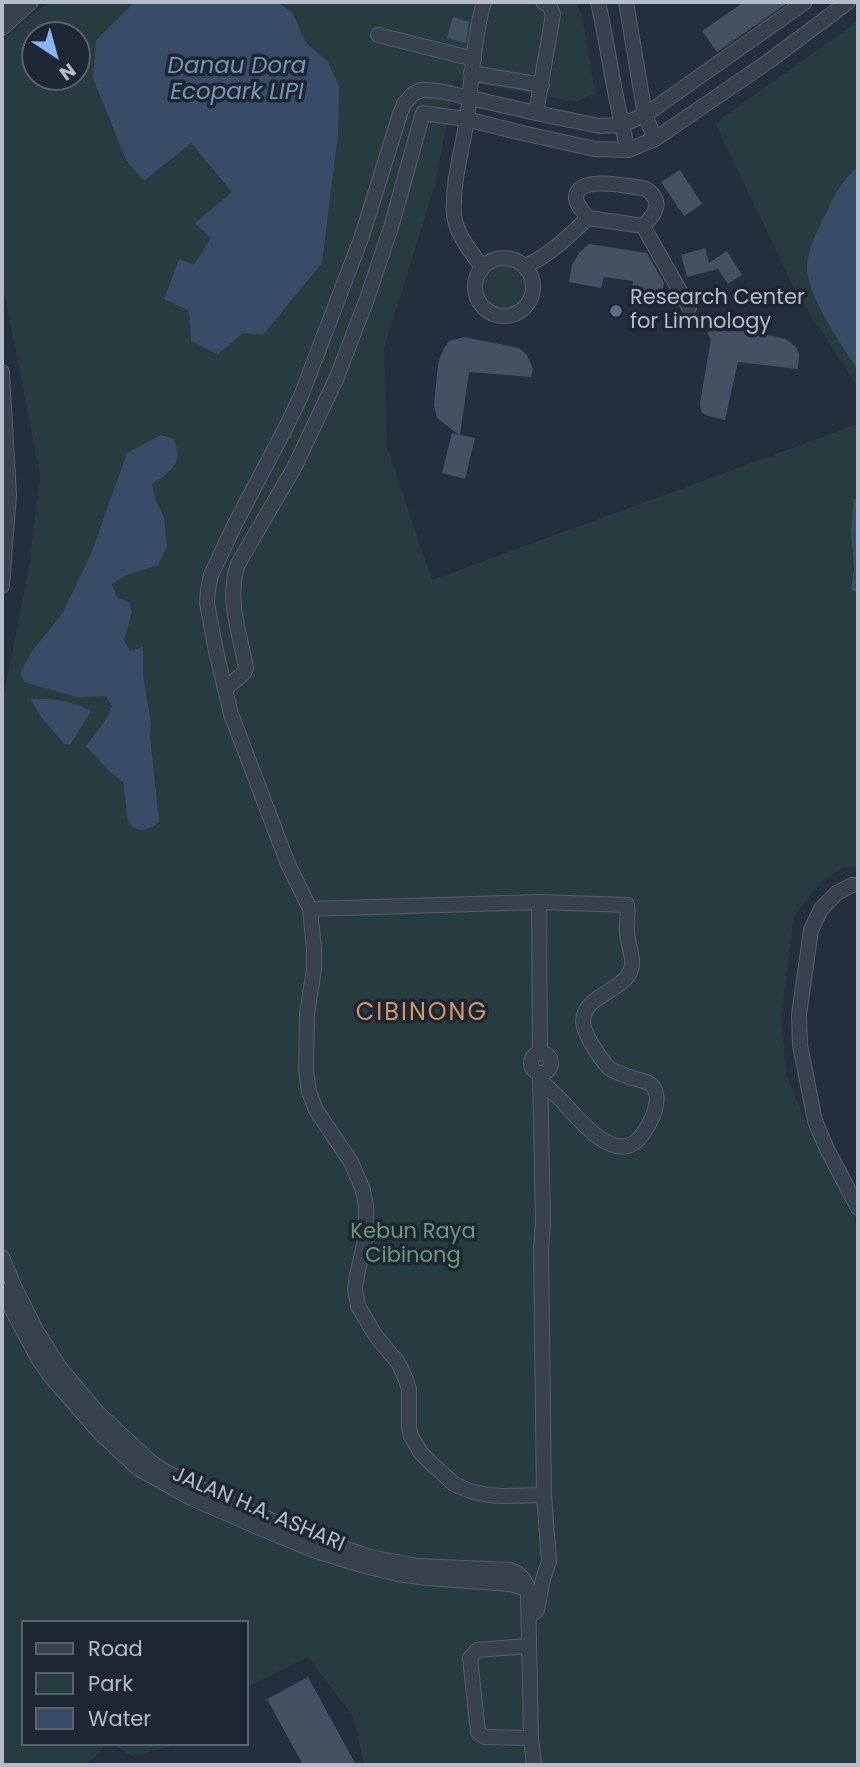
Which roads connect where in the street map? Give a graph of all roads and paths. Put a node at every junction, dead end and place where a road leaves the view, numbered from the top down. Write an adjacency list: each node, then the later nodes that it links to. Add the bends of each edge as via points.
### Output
1 (13, 2): 9 (street)
2 (31, 2): 10 (street)
3 (484, 2): 12 (street)
4 (544, 2): 13 (street, via 553,14)
5 (598, 2): 20 (street)
6 (626, 2): 18 (street)
7 (805, 2): 18 (street)
8 (848, 2): 21 (street)
9 (2, 11)
10 (2, 28)
11 (378, 35): 12 (street)
12 (472, 66): 13 (street); 15 (street)
13 (542, 85): 17 (street)
14 (413, 94): 15 (street, via 428,90); 16 (street); 30 (street, via 400,114 362,236 301,396 211,575 207,603)
15 (470, 97): 17 (street); 19 (street)
16 (423, 113): 19 (street); 30 (street, via 392,224 337,377 294,468 234,575 232,589 246,668)
17 (536, 114): 20 (street)
18 (645, 115): 20 (street); 21 (street)
19 (467, 119): 22 (street, via 595,149); 25 (street, via 454,217 460,235)
20 (621, 125): 22 (street)
21 (655, 139): 22 (street)
22 (628, 150)
23 (588, 218): 24 (street); 24 (street, via 576,195 599,182 652,193 657,209); 26 (street, via 546,256)
24 (643, 226): 27 (street)
25 (483, 266): 26 (street, via 504,258); 26 (street, via 474,284 478,303 494,315 507,317 524,308 532,297 532,278)
26 (525, 266)
27 (689, 307)
28 (2, 374): 29 (street, via 9,495)
29 (2, 586)
30 (226, 688): 33 (street, via 246,754)
31 (858, 885): 35 (street, via 837,893 821,909 811,930 799,1015 815,1121)
32 (539, 902): 33 (street); 34 (street, via 540,1053 551,1062); 34 (street, via 627,905 632,968 624,980 588,1007 584,1028 610,1069 649,1083 657,1101 646,1130 633,1144 623,1147 592,1133)
33 (310, 909): 38 (street, via 314,969 306,1070 316,1110 351,1162 363,1190 366,1221 355,1289 358,1306 407,1380 411,1436 432,1464 454,1484 470,1491)
34 (541, 1077): 38 (street)
35 (858, 1208)
36 (2, 1257): 39 (street, JALAN H.A. ASHARI, via 36,1330 60,1368 97,1412 150,1462 234,1505 370,1557 417,1566 511,1570 522,1577)
37 (2, 1291): 39 (street, JALAN H.A. ASHARI, via 51,1377 82,1415 139,1469 316,1551 398,1574)
38 (544, 1495): 40 (street, via 549,1562 540,1603)
39 (527, 1589): 40 (street)
40 (529, 1617): 41 (street)
41 (528, 1646): 42 (street); 42 (street, via 477,1650 470,1658 478,1732 485,1737)
42 (531, 1738): 43 (street)
43 (534, 1765)

